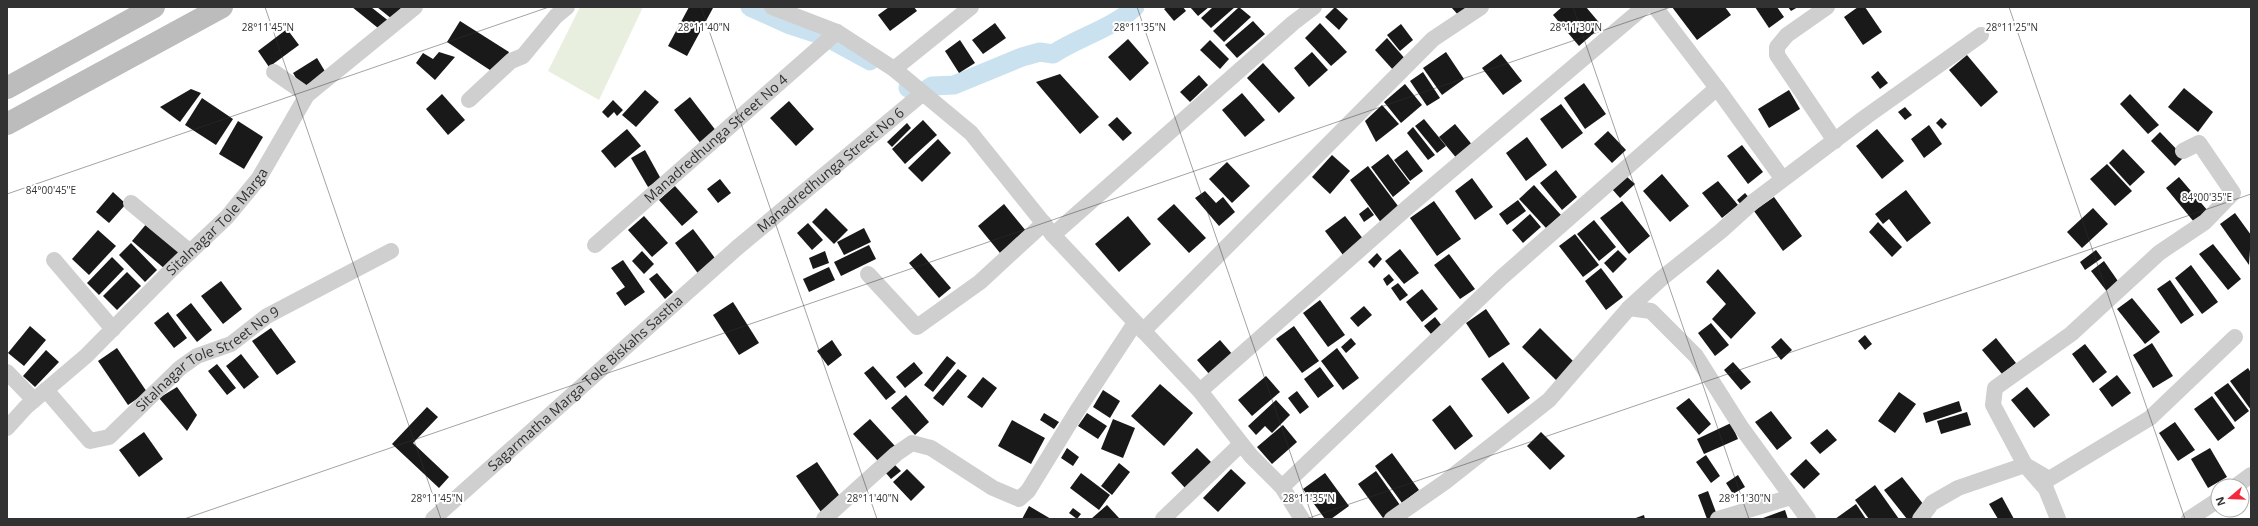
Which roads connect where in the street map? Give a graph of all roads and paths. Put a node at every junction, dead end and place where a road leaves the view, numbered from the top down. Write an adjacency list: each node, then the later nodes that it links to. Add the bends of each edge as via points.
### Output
1 (154, 7): 16 (street)
2 (222, 7): 21 (street)
3 (415, 7): 19 (street, Sitalnagar Tole Marga)
4 (567, 7): 20 (street, via 556,16 523,56 511,61)
5 (772, 7): 12 (street)
6 (971, 7): 14 (street)
7 (1314, 7): 26 (street)
8 (1481, 7): 34 (street, via 1433,40)
9 (1644, 7): 38 (street, via 1408,207)
10 (1655, 7): 17 (street)
11 (1827, 7): 22 (street, via 1787,35 1777,47 1777,55)
12 (837, 32): 14 (street); 27 (street, Manadredhunga Street No 4)
13 (1981, 35): 22 (street)
14 (894, 69): 18 (street)
15 (274, 72): 19 (street)
16 (7, 88)
17 (1717, 88): 24 (street); 43 (street, via 1502,278)
18 (923, 93): 26 (street, via 971,132); 28 (street, Manadredhunga Street No 6)
19 (307, 95): 30 (street, Sitalnagar Tole Marga, via 259,178 227,217)
20 (468, 100)
21 (7, 124)
22 (1835, 141): 24 (street)
23 (2183, 151): 42 (street, via 2199,144 2233,193 2205,222 2159,254 2071,334 1995,388 1993,404)
24 (1782, 178): 33 (street)
25 (131, 203): 30 (street)
26 (1049, 229): 32 (street, via 917,327); 34 (street)
27 (595, 245)
28 (738, 247): 46 (street, Sagarmatha Marga Tole Biskahs Sastha)
29 (391, 251): 39 (street, Sitalnagar Tole Street No 9, via 268,316 231,344 197,356 180,368 108,437 90,441)
30 (190, 252): 35 (street, Sitalnagar Tole Marga)
31 (54, 260): 35 (street)
32 (868, 274)
33 (1629, 308): 44 (street, via 1650,311 1696,356 1741,427); 50 (street, via 1549,400 1445,482)
34 (1139, 327): 38 (street); 47 (street, via 1077,411 1028,491 1019,499 993,488 931,448 912,443 896,454)
35 (113, 329): 39 (street, Sitalnagar Tole Marga)
36 (2235, 337): 42 (street, via 2150,418 2049,479)
37 (7, 372): 39 (street)
38 (1200, 391): 41 (street)
39 (40, 395): 40 (street, Sitalnagar Tole Marga)
40 (7, 428)
41 (1241, 444): 43 (street); 48 (street)
42 (2025, 465): 53 (street, via 1958,488 1932,503); 54 (street, via 2046,489)
43 (1282, 487): 49 (street)
44 (1791, 498): 51 (street); 52 (street)
45 (2210, 505): 55 (street)
46 (433, 519)
47 (824, 519)
48 (1163, 519)
49 (1302, 519)
50 (1392, 519)
51 (1718, 519)
52 (1808, 519)
53 (1920, 519)
54 (2058, 519)
55 (2189, 519)

